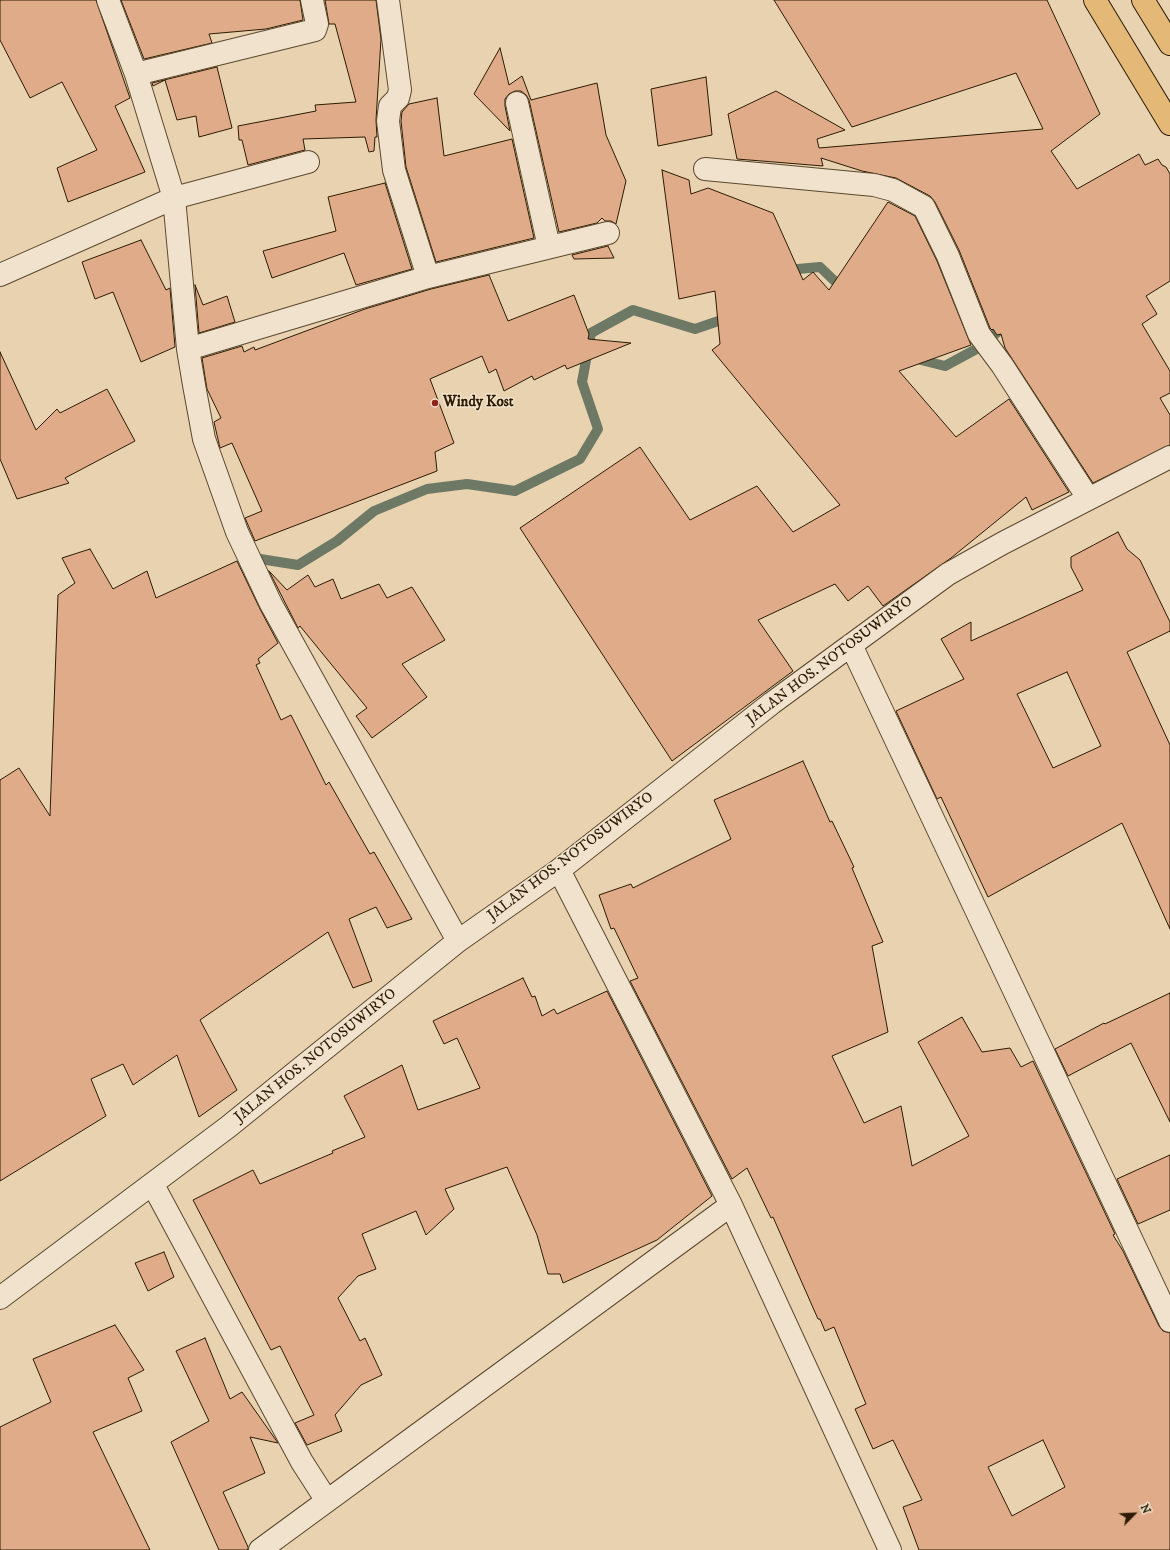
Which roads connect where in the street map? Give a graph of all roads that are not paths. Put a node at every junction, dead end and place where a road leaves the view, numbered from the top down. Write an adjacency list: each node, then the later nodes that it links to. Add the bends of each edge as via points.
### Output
1 (108, 0): 7 (street)
2 (312, 0): 7 (street, via 317,24 315,30)
3 (388, 0): 16 (street, via 400,90 398,98 390,106 388,121 394,170)
4 (1095, 0): 9 (highway)
5 (1143, 0): 6 (highway)
6 (1170, 44)
7 (136, 74): 12 (street)
8 (517, 103): 14 (street)
9 (1170, 124)
10 (308, 162): 12 (street)
11 (705, 169): 19 (street, via 874,185 893,190 924,208 948,256 979,334 1002,364)
12 (174, 198): 15 (street); 17 (street)
13 (608, 233): 14 (street)
14 (549, 247): 16 (street)
15 (0, 275)
16 (428, 277): 17 (street)
17 (188, 349): 22 (street, via 204,438 237,532 270,604)
18 (1170, 457): 19 (street, JALAN HOS. NOTOSUWIRYO)
19 (1088, 498): 20 (street, JALAN HOS. NOTOSUWIRYO, via 948,574)
20 (851, 645): 21 (street, JALAN HOS. NOTOSUWIRYO, via 772,703); 26 (street)
21 (559, 870): 22 (street, JALAN HOS. NOTOSUWIRYO); 24 (street)
22 (458, 941): 23 (street, JALAN HOS. NOTOSUWIRYO)
23 (153, 1185): 25 (street, JALAN HOS. NOTOSUWIRYO); 27 (street, via 302,1462)
24 (731, 1205): 27 (street); 29 (street)
25 (0, 1298)
26 (1170, 1320)
27 (327, 1501): 28 (street)
28 (260, 1550)
29 (890, 1550)

